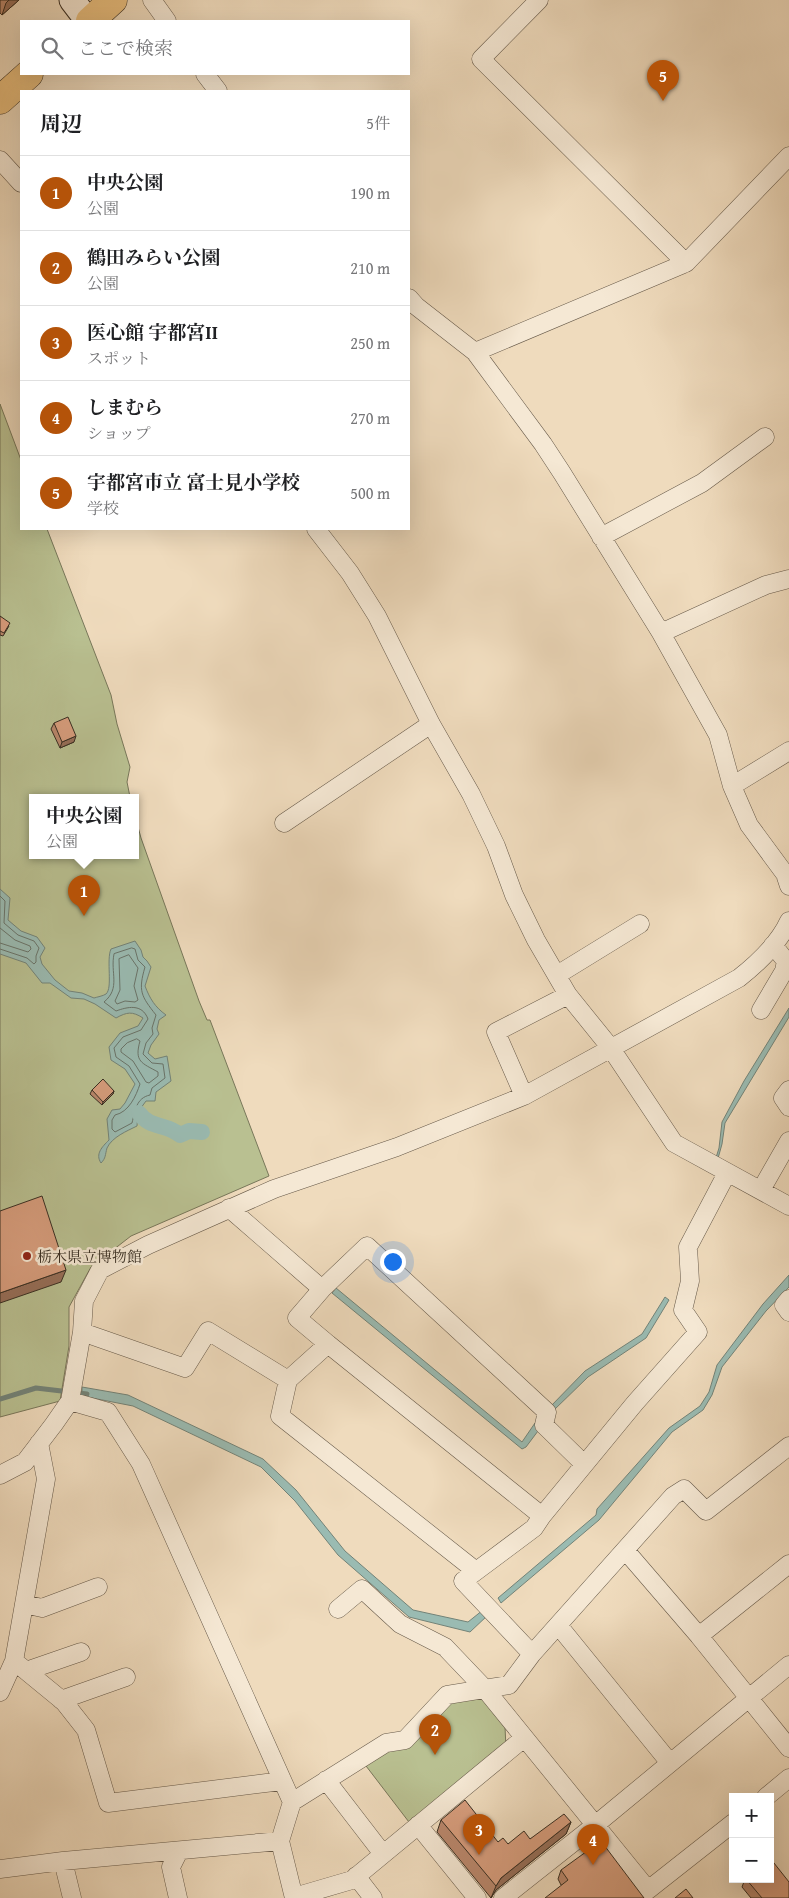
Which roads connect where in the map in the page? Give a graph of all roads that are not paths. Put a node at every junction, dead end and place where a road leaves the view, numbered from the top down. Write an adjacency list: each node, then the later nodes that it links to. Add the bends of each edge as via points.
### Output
1 (72, 0): 4 (street)
2 (152, 0): 5 (street)
3 (538, 0): 13 (street, via 481,59)
4 (96, 11)
5 (166, 20)
6 (28, 75): 9 (main road)
7 (206, 75): 8 (street)
8 (217, 90)
9 (0, 100)
10 (789, 156): 13 (street)
11 (0, 160): 12 (street)
12 (20, 182)
13 (686, 263): 15 (street)
14 (410, 299): 15 (street)
15 (475, 352): 18 (street, via 543,444)
16 (765, 438): 18 (street, via 702,483)
17 (317, 530): 21 (street, via 350,573 377,616)
18 (601, 536): 20 (street)
19 (789, 579): 20 (street, via 766,585)
20 (661, 633): 23 (street, via 718,735)
21 (431, 724): 24 (street); 29 (street, via 471,794 496,846 514,895)
22 (789, 751): 23 (street)
23 (732, 786): 25 (street, via 750,824 786,874)
24 (284, 823)
25 (789, 886)
26 (789, 921): 28 (street)
27 (640, 924): 29 (street)
28 (773, 944): 31 (street, via 786,961 784,971); 32 (street, via 739,978)
29 (557, 975): 30 (street)
30 (568, 995): 32 (street); 34 (street, via 496,1032)
31 (761, 1010)
32 (610, 1047): 34 (street); 37 (street, via 674,1144)
33 (789, 1090): 35 (street, via 783,1098)
34 (524, 1096): 40 (street, via 406,1144 274,1189)
35 (789, 1107)
36 (789, 1141): 38 (street)
37 (727, 1173): 38 (street); 50 (street, via 688,1247 690,1281 683,1310 698,1332)
38 (761, 1190): 39 (street)
39 (789, 1206)
40 (229, 1208): 41 (street); 44 (street, via 100,1270 84,1301)
41 (322, 1289): 45 (street, via 297,1318); 50 (street, via 367,1246 547,1412 544,1425)
42 (789, 1299): 43 (street, via 784,1305)
43 (789, 1312)
44 (82, 1332): 46 (street, via 185,1368 208,1331); 47 (street)
45 (328, 1344): 46 (street); 52 (street)
46 (288, 1380): 55 (street, via 280,1416)
47 (70, 1401): 48 (street); 75 (street, via 108,1412 141,1464)
48 (39, 1444): 51 (street, via 25,1462); 57 (street, via 46,1480)
49 (789, 1446): 53 (street, via 706,1511 684,1488)
50 (584, 1464): 52 (street)
51 (0, 1475)
52 (542, 1516): 55 (street, via 534,1528)
53 (625, 1550): 59 (street); 60 (street)
54 (789, 1564): 60 (street)
55 (476, 1570): 62 (street, via 463,1581)
56 (98, 1587): 57 (street, via 42,1608)
57 (24, 1604): 64 (street)
58 (338, 1609): 66 (street, via 362,1588 400,1624 445,1646)
59 (558, 1625): 62 (street); 72 (street)
60 (699, 1636): 68 (street)
61 (81, 1652): 64 (street)
62 (532, 1654): 66 (street, via 509,1685)
63 (789, 1665): 68 (street)
64 (20, 1666): 67 (street); 69 (street)
65 (126, 1677): 69 (street)
66 (486, 1689): 70 (street); 74 (street, via 447,1695 405,1740 386,1743)
67 (0, 1692)
68 (749, 1698): 71 (street); 72 (street)
69 (61, 1700): 75 (street, via 86,1730 108,1802)
70 (524, 1738): 78 (street); 79 (street)
71 (789, 1748)
72 (670, 1763): 79 (street)
73 (789, 1778): 76 (street)
74 (326, 1780): 77 (street); 83 (street)
75 (282, 1781): 77 (street)
76 (771, 1793)
77 (292, 1802): 81 (street)
78 (418, 1825): 83 (street); 91 (street)
79 (594, 1826): 80 (street, via 648,1890); 92 (street)
80 (729, 1826)
81 (280, 1841): 82 (street); 87 (street)
82 (179, 1850): 84 (street); 89 (street, via 171,1867)
83 (383, 1854): 86 (street)
84 (63, 1861): 85 (street); 88 (street)
85 (0, 1869)
86 (356, 1876): 87 (street, via 352,1880); 90 (street)
87 (294, 1897)
88 (72, 1898)
89 (178, 1898)
90 (373, 1898)
91 (477, 1898)
92 (503, 1898)

